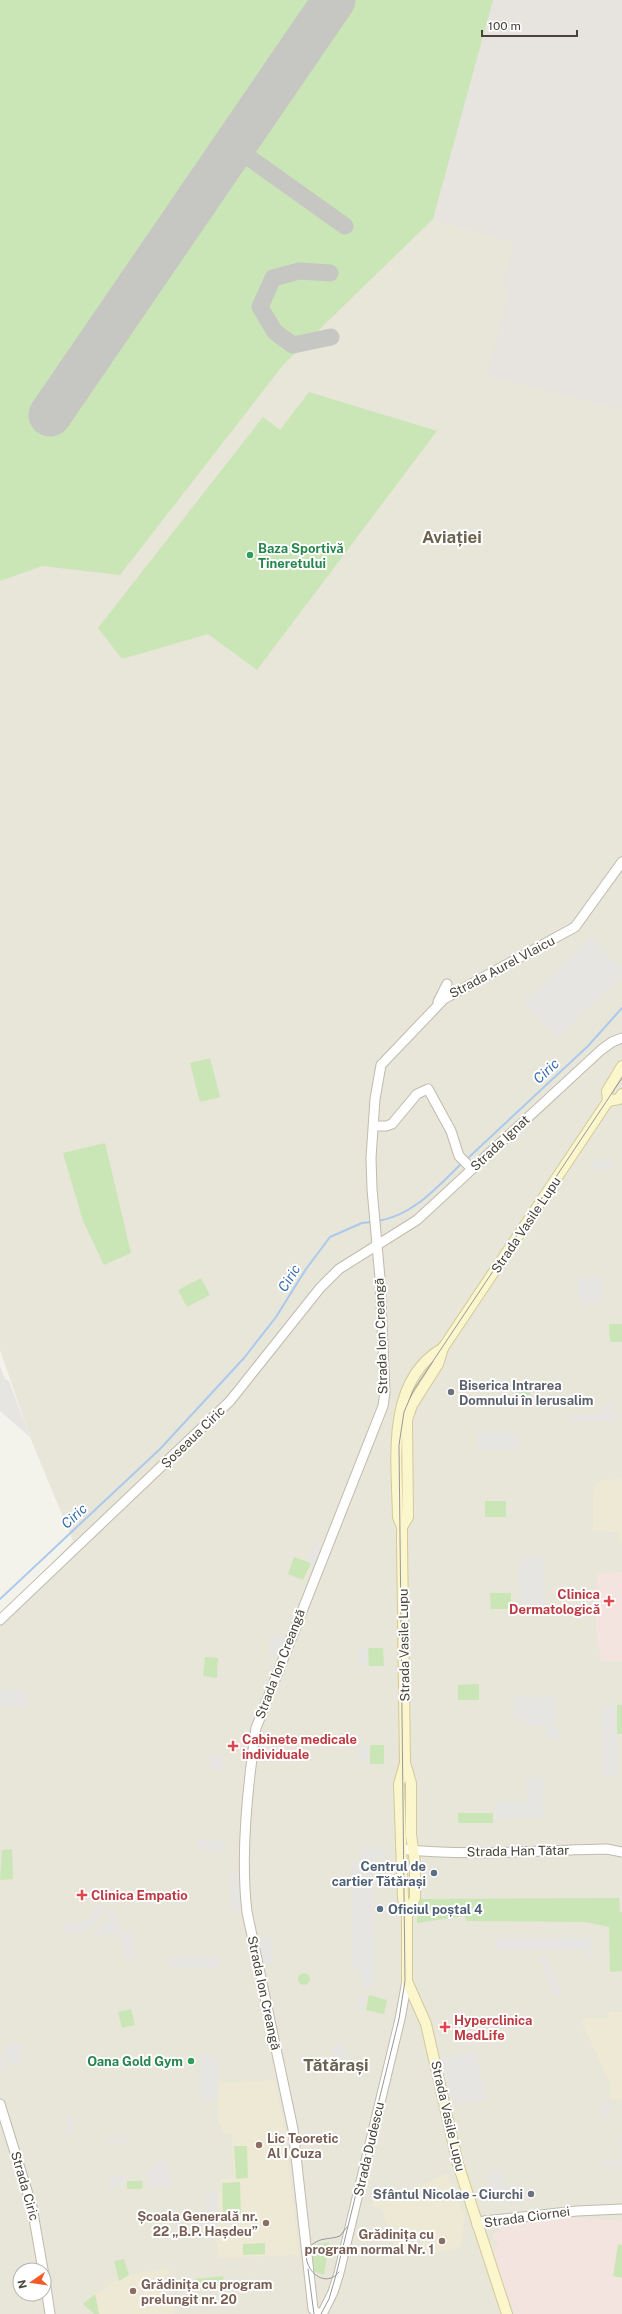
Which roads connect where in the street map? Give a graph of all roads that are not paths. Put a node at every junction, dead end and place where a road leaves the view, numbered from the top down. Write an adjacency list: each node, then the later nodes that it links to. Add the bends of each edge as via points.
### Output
1 (622, 855): 2 (street, Strada Aurel Vlaicu)
2 (621, 865): 4 (street, Strada Aurel Vlaicu, via 575,927 458,990)
3 (447, 984): 4 (street)
4 (437, 1005): 6 (street, Strada Aurel Vlaicu)
5 (622, 1038): 11 (street, Strada Ignat, via 601,1050)
6 (381, 1065): 10 (street, Strada Ion Creangă)
7 (622, 1066): 9 (main road, Strada Vasile Lupu, via 607,1091)
8 (622, 1094): 9 (main road, Strada Vasile Lupu, via 618,1099)
9 (608, 1101): 14 (main road, Strada Vasile Lupu, via 443,1348 438,1364 412,1405 407,1420 408,1517 402,1527)
10 (374, 1126): 11 (street, via 392,1124 417,1094 428,1089 451,1132 459,1156); 12 (street, Strada Ion Creangă, via 371,1158)
11 (469, 1167): 12 (street, Strada Ignat, via 417,1220)
12 (377, 1248): 13 (street, Șoseaua Ciric, via 348,1262 320,1288 226,1406); 25 (street, Strada Ion Creangă, via 385,1379 383,1406 256,1728 250,1767 244,1889 292,2122)
13 (0, 1620)
14 (405, 1763): 15 (main road, Strada Vasile Lupu, via 399,1784); 16 (main road, Strada Vasile Lupu, via 410,1783)
15 (401, 1849): 16 (street, Strada Han Tătar); 18 (main road, Strada Vasile Lupu, via 403,1898)
16 (413, 1851): 17 (street, Strada Han Tătar, via 607,1849); 18 (main road, Strada Vasile Lupu, via 415,1898)
17 (622, 1852)
18 (407, 1916): 19 (main road, Strada Vasile Lupu)
19 (407, 1981): 22 (main road, Strada Vasile Lupu, via 426,2024 458,2164); 27 (street, Strada Dudescu, via 339,2273)
20 (0, 2104): 23 (street, Strada Ciric, via 32,2207)
21 (622, 2209): 22 (street, Strada Ciornei, via 484,2221)
22 (477, 2225): 28 (main road, Strada Vasile Lupu)
23 (42, 2262)
24 (48, 2302): 26 (street)
25 (313, 2312): 27 (street, Strada Ion Creangă)
26 (50, 2314)
27 (322, 2314)
28 (507, 2314)

